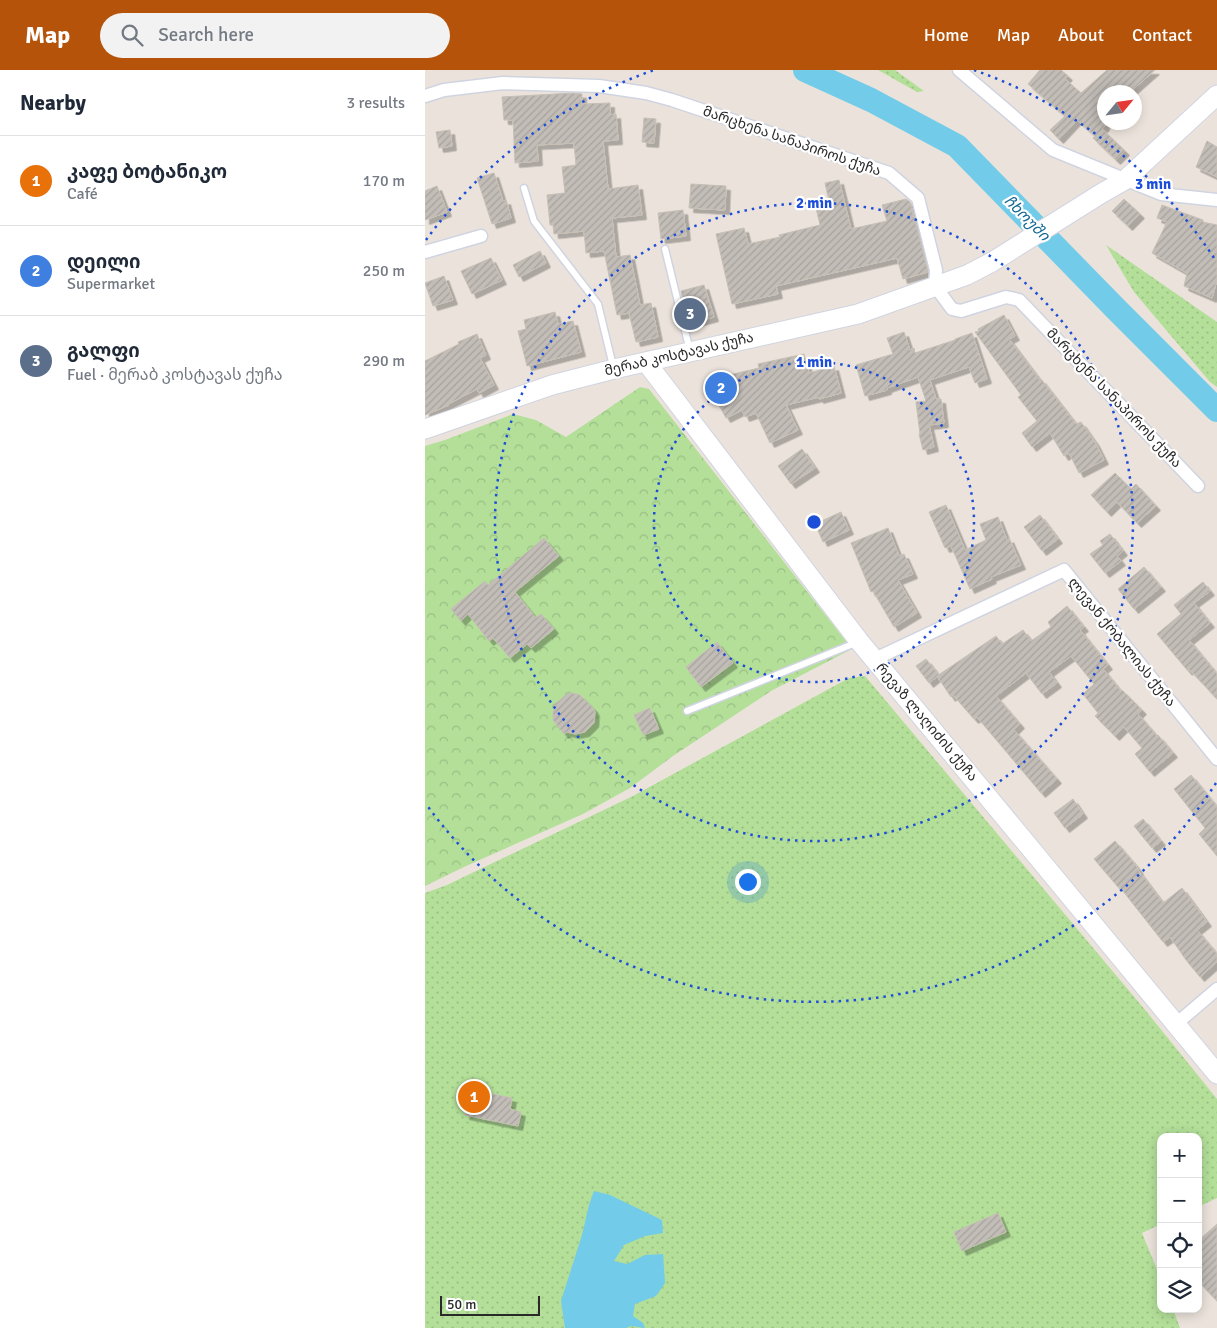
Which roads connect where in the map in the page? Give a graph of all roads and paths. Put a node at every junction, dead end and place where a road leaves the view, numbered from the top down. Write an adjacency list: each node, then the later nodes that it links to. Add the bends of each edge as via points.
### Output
1 (959, 70): 4 (street, via 1053,150)
2 (425, 96): 10 (street, მარცხენა სანაპიროს ქუჩა, via 445,90 503,83 599,86 646,93 889,173 918,198 936,270)
3 (1217, 96): 4 (street)
4 (1125, 180): 6 (street, via 1161,194); 10 (street, მერაბ კოსტავას ქუჩა, via 991,262)
5 (524, 188): 13 (lane, via 534,221 598,304)
6 (1217, 200)
7 (481, 236): 9 (street)
8 (665, 249): 11 (lane)
9 (425, 252)
10 (935, 286): 11 (street, მერაბ კოსტავას ქუჩა, via 858,314); 15 (street, მარცხენა სანაპიროს ქუჩა, via 952,309 961,311 1006,297 1019,300)
11 (690, 352): 12 (street, მერაბ კოსტავას ქუჩა)
12 (646, 362): 13 (street, მერაბ კოსტავას ქუჩა); 16 (street, რევაზ ლაღიძის ქუჩა)
13 (614, 369): 14 (street, მერაბ კოსტავას ქუჩა, via 552,385)
14 (425, 429)
15 (1198, 486)
16 (859, 641): 17 (street, რევაზ ლაღიძის ქუჩა); 18 (lane)
17 (875, 659): 19 (street, ლევან ქობალიას ქუჩა, via 1064,570); 21 (street, რევაზ ლაღიძის ქუჩა)
18 (687, 711)
19 (1217, 759)
20 (1217, 989): 21 (street)
21 (1176, 1024): 22 (street, რევაზ ლაღიძის ქუჩა)
22 (1217, 1074)

